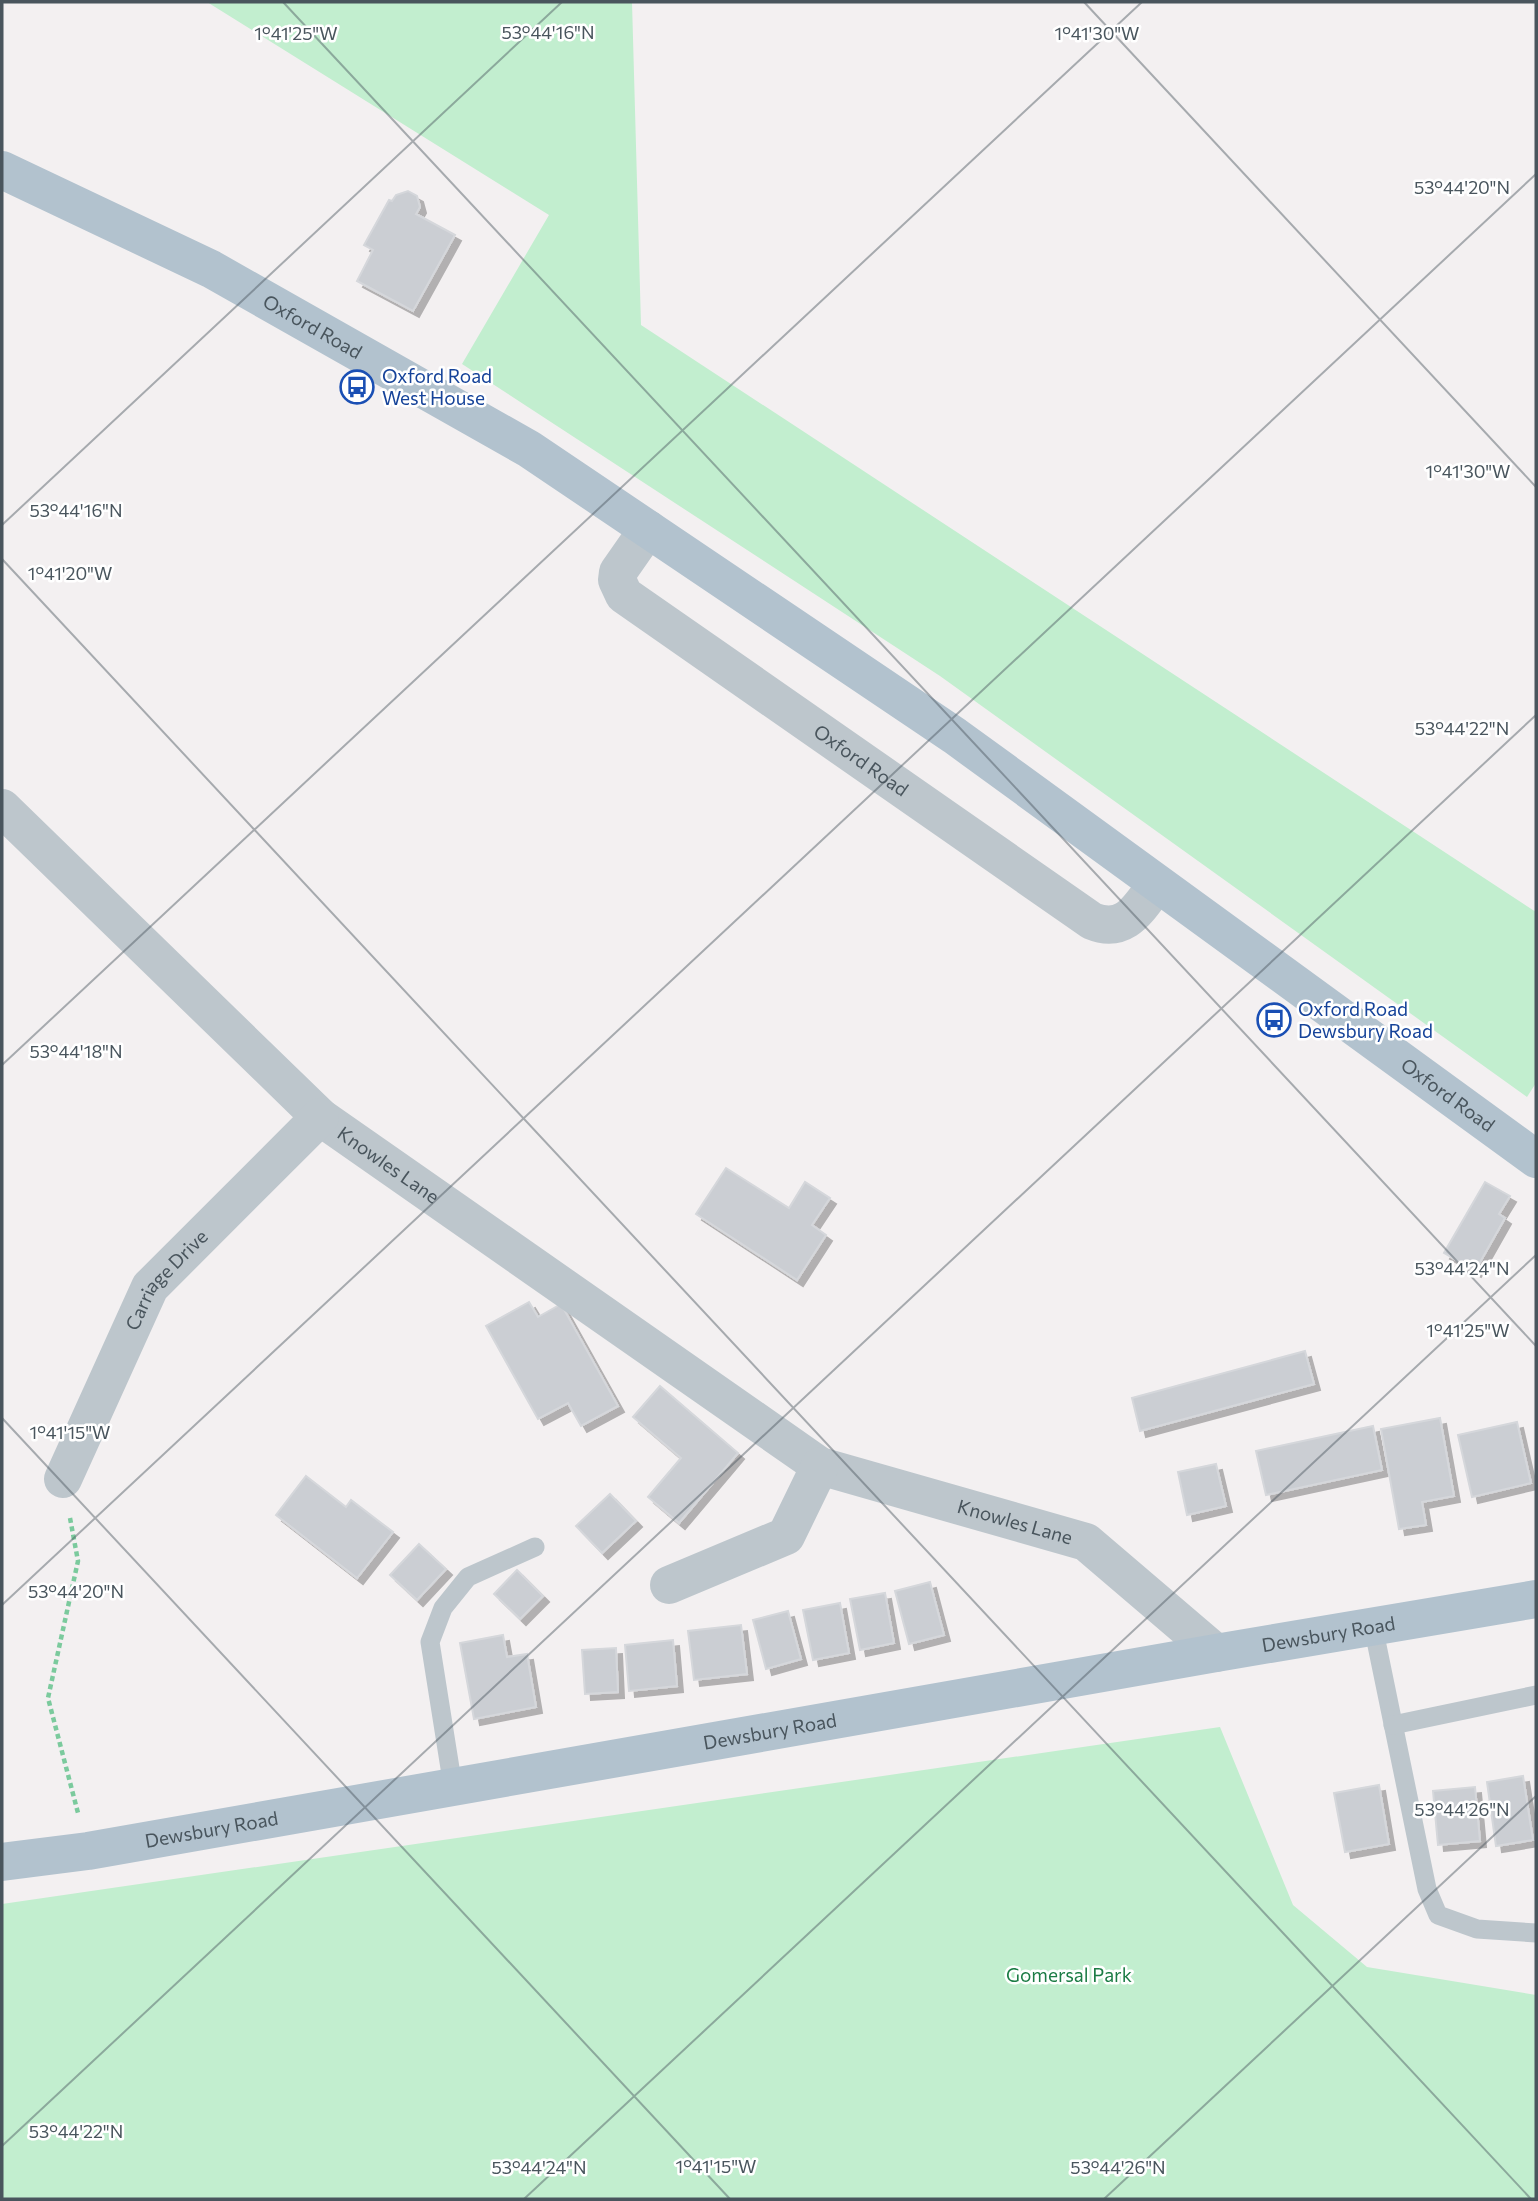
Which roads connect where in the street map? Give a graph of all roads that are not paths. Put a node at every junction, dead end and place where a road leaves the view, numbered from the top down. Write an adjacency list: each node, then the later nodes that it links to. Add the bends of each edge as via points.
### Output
1 (2, 170): 2 (main road, Oxford Road, via 211,270 529,449)
2 (648, 530): 4 (main road, Oxford Road, via 955,736); 4 (street, Oxford Road, via 618,572 620,588 629,599 1092,921 1122,923)
3 (2, 808): 5 (street, Knowles Lane)
4 (1157, 884): 6 (main road, Oxford Road)
5 (320, 1116): 7 (street, Knowles Lane); 8 (street, Carriage Drive, via 150,1287)
6 (1536, 1159)
7 (820, 1466): 10 (street, via 786,1536); 13 (street, Knowles Lane, via 1086,1542)
8 (63, 1479)
9 (535, 1548): 16 (lane, via 468,1577 443,1608 430,1642)
10 (669, 1585)
11 (1536, 1599): 12 (main road, Dewsbury Road)
12 (1373, 1626): 13 (main road, Dewsbury Road); 15 (lane)
13 (1216, 1653): 16 (main road, Dewsbury Road)
14 (1536, 1695): 15 (lane)
15 (1393, 1725): 18 (lane, via 1427,1889 1438,1915 1477,1929)
16 (453, 1787): 17 (main road, Dewsbury Road)
17 (2, 1863)
18 (1536, 1933)

